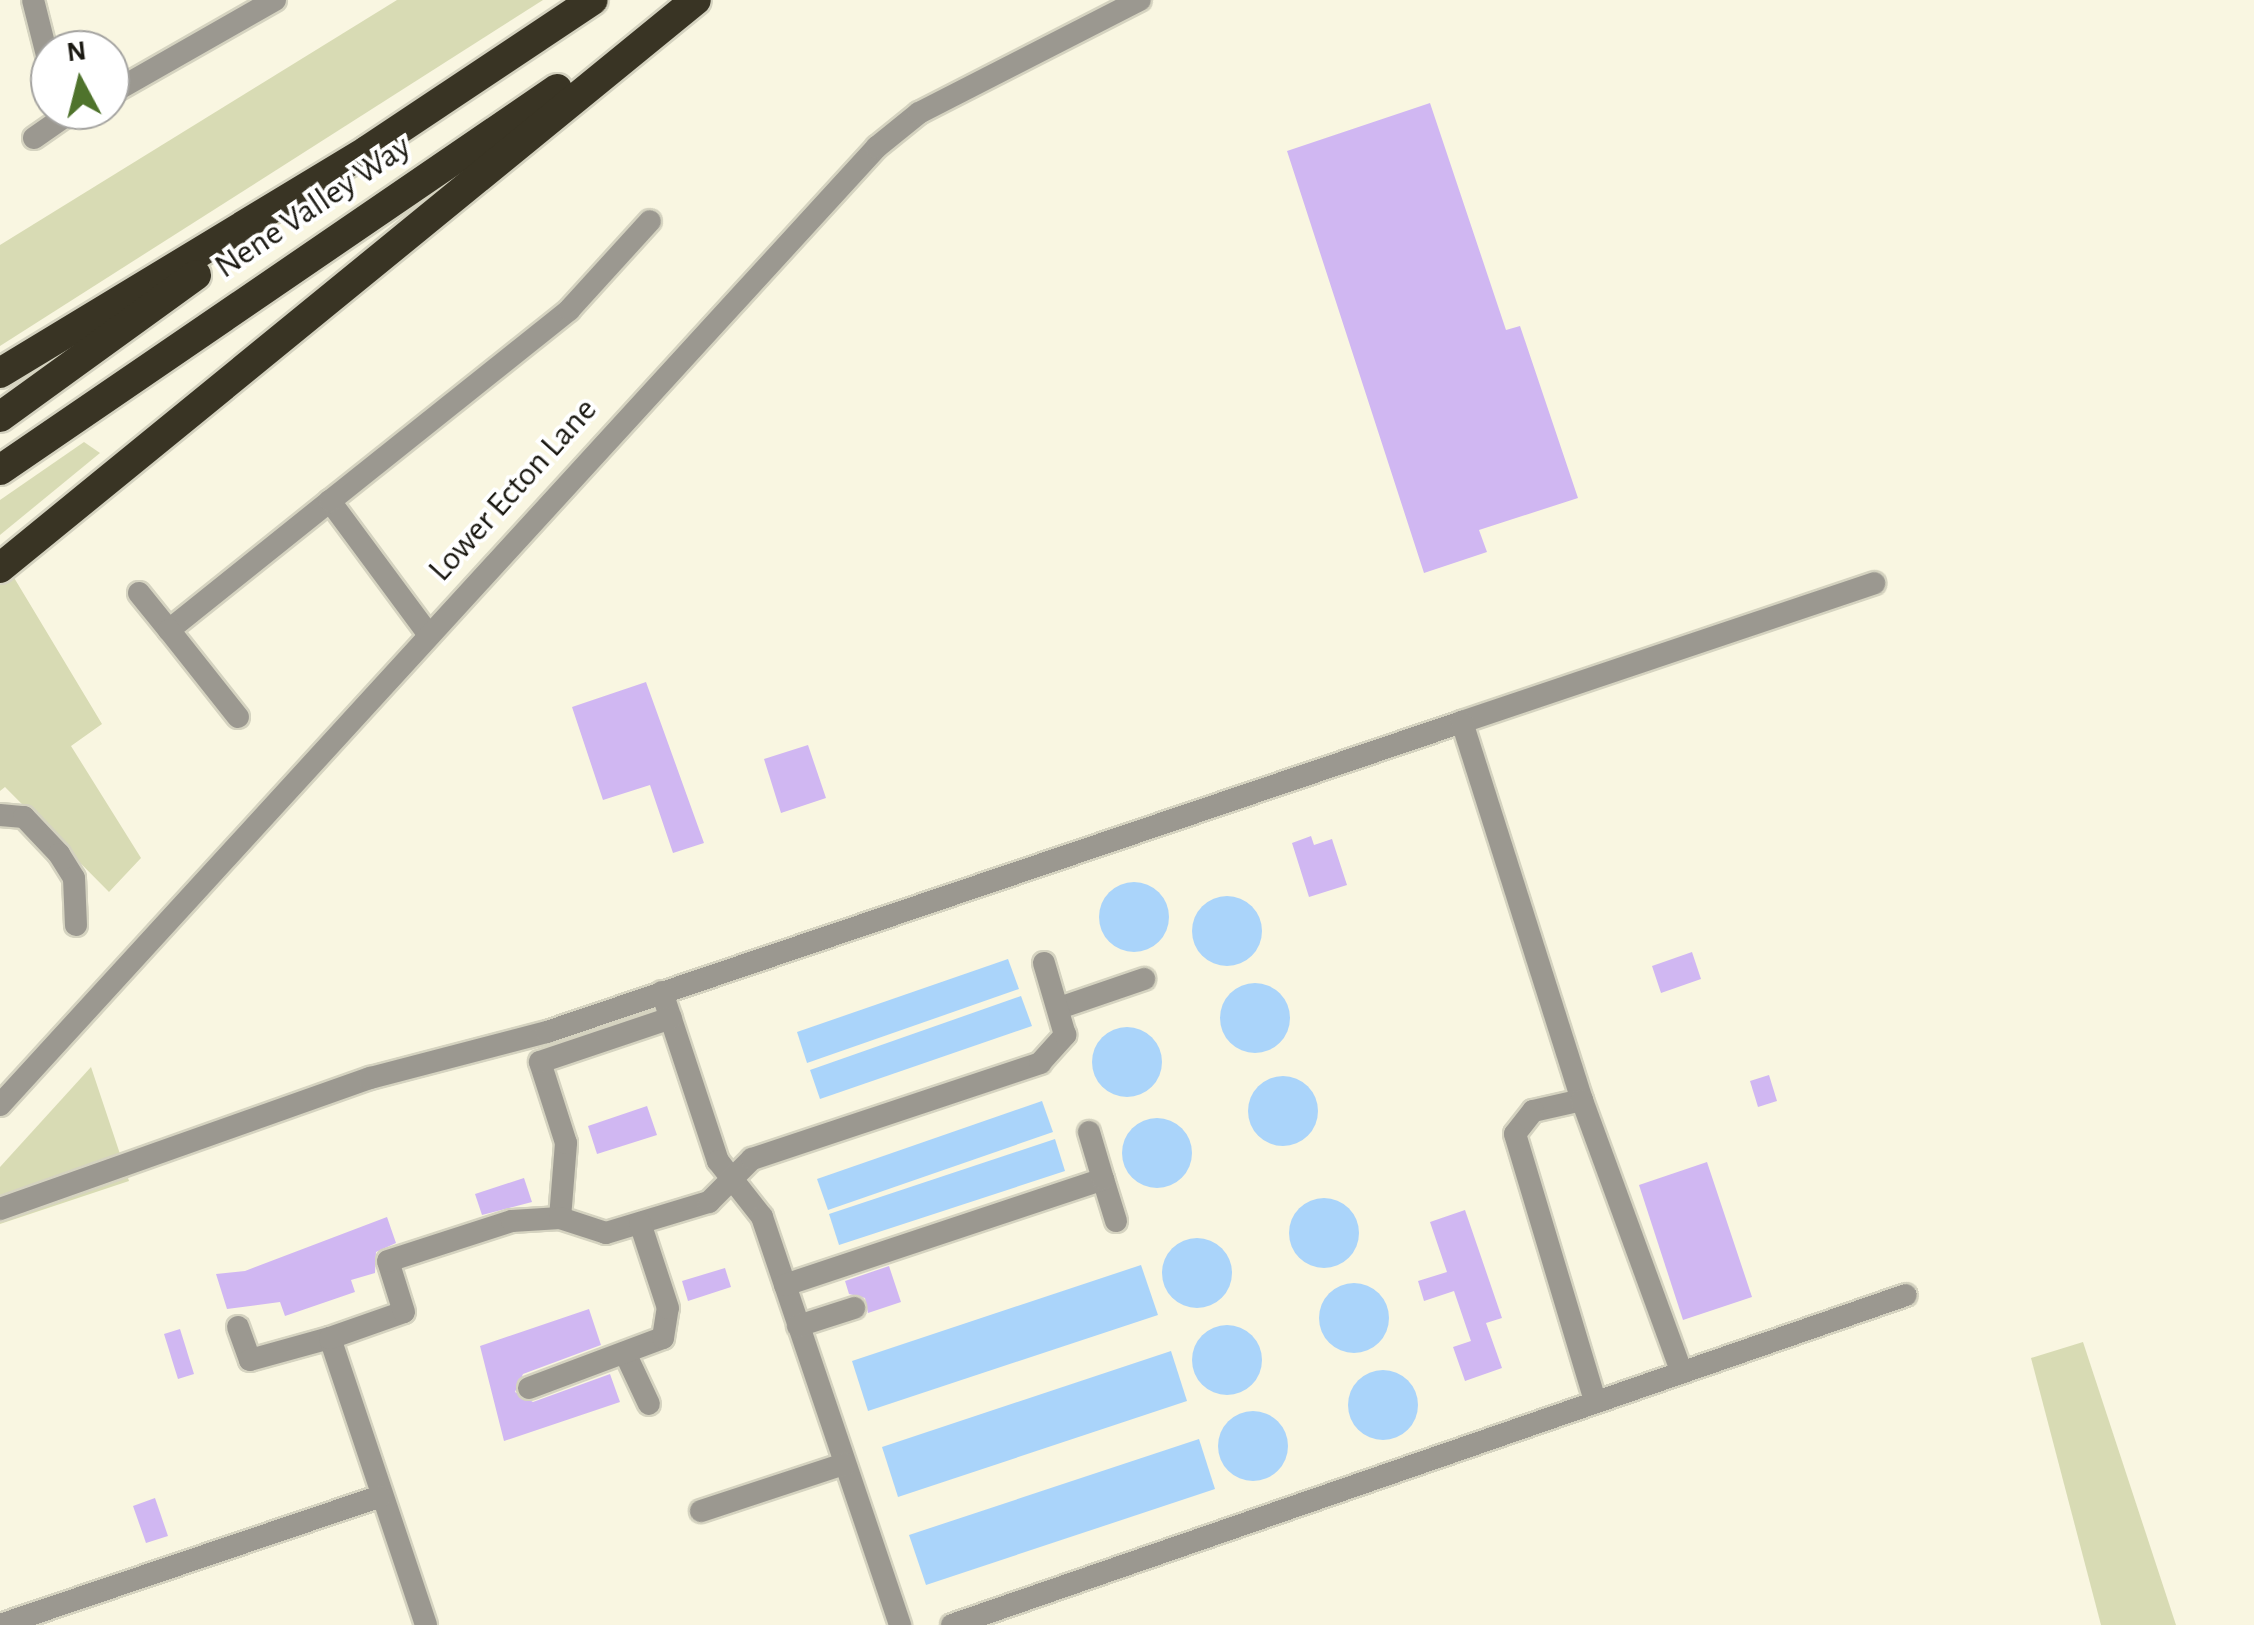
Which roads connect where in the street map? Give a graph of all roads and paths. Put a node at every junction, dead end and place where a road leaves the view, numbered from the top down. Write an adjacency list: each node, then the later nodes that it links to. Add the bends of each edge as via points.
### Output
1 (33, 0): 6 (street)
2 (275, 0): 7 (street)
3 (593, 0): 10 (highway)
4 (1140, 0): 20 (street, Lower Ecton Lane, via 919,113 877,147)
5 (684, 7): 14 (highway, Nene Valley Way); 16 (highway)
6 (40, 30)
7 (130, 83)
8 (47, 130): 9 (street)
9 (34, 138)
10 (368, 150): 12 (highway); 13 (highway, Nene Valley Way)
11 (650, 221): 15 (street, via 569,310)
12 (0, 373)
13 (0, 417)
14 (0, 470)
15 (330, 501): 19 (street); 20 (street)
16 (0, 568)
17 (1874, 583): 22 (street)
18 (139, 592): 19 (street)
19 (169, 630): 21 (street)
20 (429, 636): 31 (street, Lower Ecton Lane)
21 (238, 717)
22 (1462, 722): 27 (street); 30 (street)
23 (0, 815): 24 (street, via 24,818 59,854 74,878)
24 (76, 925)
25 (1044, 963): 28 (street)
26 (1144, 979): 28 (street)
27 (662, 992): 29 (street); 35 (street, via 452,1062 370,1078)
28 (1059, 1008): 34 (street, via 1065,1035 1052,1057 752,1159)
29 (671, 1018): 34 (street); 36 (street, via 540,1062 566,1143)
30 (1582, 1100): 46 (street); 48 (street, via 1534,1112 1514,1134)
31 (0, 1105)
32 (1089, 1132): 33 (street)
33 (1103, 1179): 37 (street); 39 (street)
34 (731, 1186): 38 (street, via 709,1202); 39 (street, via 762,1216)
35 (0, 1209)
36 (560, 1218): 38 (street, via 606,1233); 44 (street, via 512,1220 388,1262 404,1312)
37 (1116, 1222)
38 (640, 1223): 45 (street, via 670,1323 663,1338)
39 (785, 1286): 42 (street)
40 (1906, 1295): 46 (street)
41 (854, 1308): 42 (street)
42 (798, 1326): 50 (street)
43 (238, 1327): 44 (street, via 250,1360)
44 (330, 1338): 51 (street)
45 (626, 1355): 47 (street); 49 (street)
46 (1681, 1371): 48 (street)
47 (529, 1388)
48 (1595, 1401): 57 (street)
49 (649, 1404)
50 (844, 1464): 52 (street); 56 (street)
51 (381, 1496): 54 (street); 55 (street)
52 (702, 1511)
53 (0, 1617): 54 (street)
54 (2, 1625)
55 (426, 1625)
56 (900, 1625)
57 (952, 1625)

